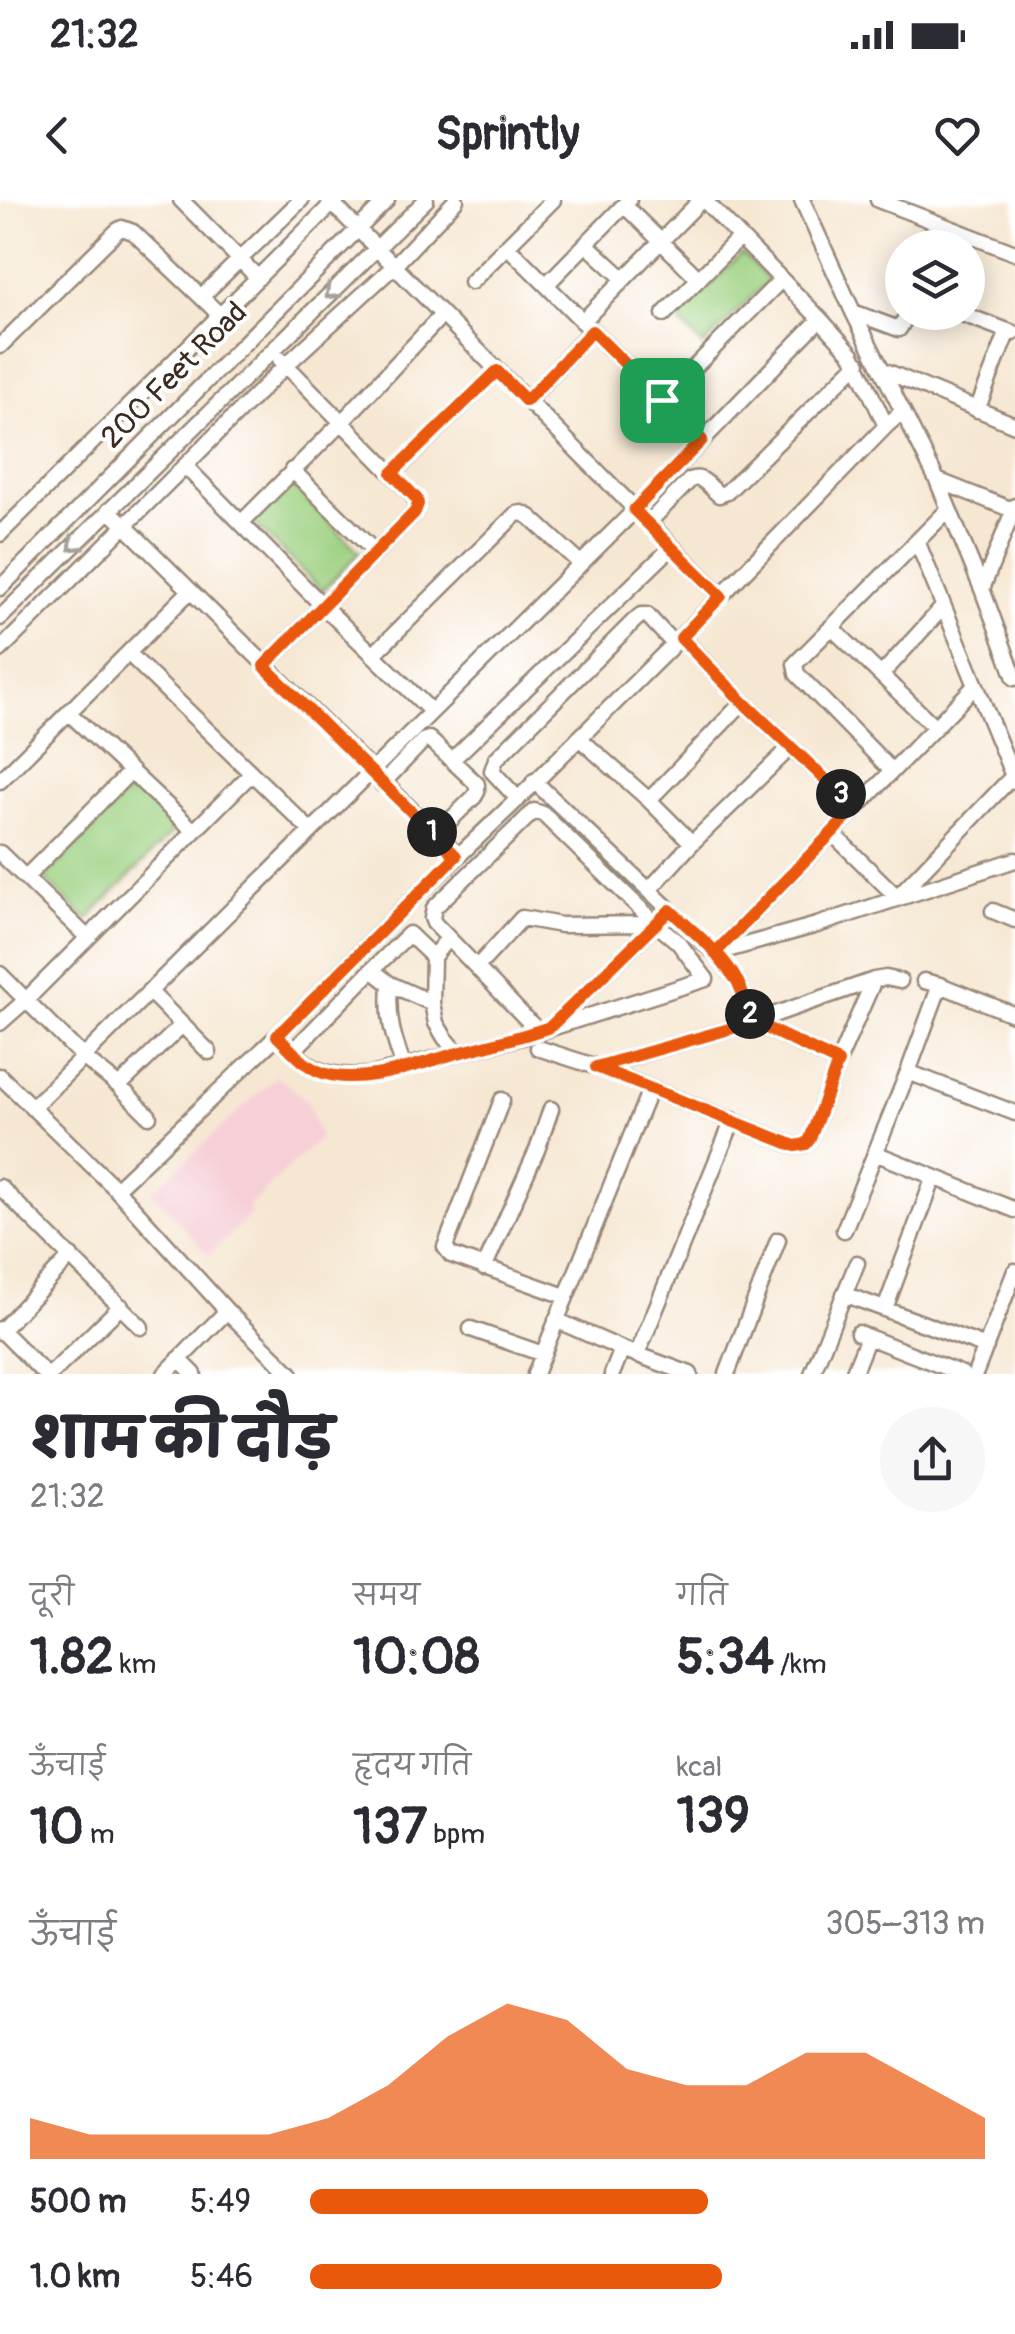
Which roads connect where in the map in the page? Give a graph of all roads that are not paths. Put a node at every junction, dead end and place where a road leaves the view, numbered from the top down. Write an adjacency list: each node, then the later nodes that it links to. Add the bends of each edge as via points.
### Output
1 (181, 200): 20 (street)
2 (301, 200): 20 (street)
3 (387, 200): 13 (street, 200 Feet Road)
4 (426, 200): 18 (street)
5 (456, 200): 21 (street)
6 (553, 200): 17 (street)
7 (702, 200): 14 (street); 15 (street)
8 (802, 200): 29 (street)
9 (878, 200): 12 (street)
10 (333, 201): 13 (street); 22 (street)
11 (626, 202): 15 (street); 16 (street)
12 (909, 206): 19 (street)
13 (358, 231): 18 (street); 68 (street, 200 Feet Road)
14 (740, 237): 23 (street); 25 (street)
15 (662, 240): 23 (street); 24 (street)
16 (586, 244): 24 (street); 27 (street)
17 (507, 246): 26 (street); 27 (street)
18 (376, 250): 21 (street); 39 (street, one-way to 39)
19 (1015, 253)
20 (240, 260): 22 (street); 28 (street)
21 (393, 266): 31 (street); 41 (street)
22 (258, 278): 32 (street)
23 (699, 279): 30 (street)
24 (624, 280): 36 (street)
25 (781, 280): 33 (street); 44 (street)
26 (471, 282)
27 (546, 285): 36 (street)
28 (200, 297): 32 (street); 38 (street, via 122,228)
29 (853, 312): 35 (street); 42 (street)
30 (664, 314)
31 (442, 315): 43 (street); 48 (street)
32 (220, 316): 63 (street)
33 (820, 318): 40 (street); 51 (street)
34 (985, 323): 37 (street)
35 (885, 324)
36 (587, 326): 44 (street); 45 (street)
37 (1011, 333): 46 (street)
38 (0, 346)
39 (272, 350): 41 (street); 57 (street)
40 (858, 363): 50 (street); 61 (street, via 727,492 690,480)
41 (286, 365): 48 (street); 52 (street)
42 (882, 370): 46 (street); 47 (street)
43 (497, 371): 45 (street); 54 (street)
44 (662, 400): 51 (street)
45 (526, 401): 58 (street)
46 (977, 410): 49 (street)
47 (903, 411): 50 (street); 55 (street)
48 (342, 422): 53 (street); 54 (street)
49 (1015, 425)
50 (886, 426): 71 (street)
51 (702, 440): 58 (street)
52 (186, 467): 60 (street); 62 (street)
53 (292, 470): 60 (street); 66 (street)
54 (392, 473): 66 (street, via 418,504)
55 (937, 480): 56 (street); 59 (street)
56 (1014, 509): 69 (street)
57 (109, 510): 62 (street); 74 (street, one-way to 74)
58 (634, 510): 61 (street); 67 (street)
59 (948, 510): 64 (street); 69 (street)
60 (242, 522): 72 (street)
61 (648, 523): 65 (street)
62 (124, 525): 70 (street); 77 (street)
63 (0, 534)
64 (917, 541): 73 (street); 75 (street)
65 (672, 547): 71 (street); 90 (street)
66 (374, 552): 72 (street)
67 (580, 563): 79 (street, via 530,517 516,514); 85 (street)
68 (0, 588)
69 (982, 589): 82 (street)
70 (190, 592): 78 (street); 80 (street)
71 (721, 596): 76 (street)
72 (322, 605): 79 (street); 80 (street)
73 (943, 607): 81 (street); 83 (street)
74 (0, 618)
75 (831, 627): 81 (street); 92 (street, via 795,669)
76 (678, 641): 84 (street); 88 (street); 98 (street, via 641,614 607,647 492,764)
77 (0, 650)
78 (128, 654): 86 (street); 93 (street)
79 (373, 654): 85 (street)
80 (264, 666): 94 (street)
81 (881, 675): 87 (street)
82 (1015, 678)
83 (976, 684): 87 (street); 95 (street)
84 (743, 702): 89 (street); 99 (street)
85 (432, 711): 94 (street)
86 (68, 712): 91 (street); 96 (street)
87 (935, 727): 92 (street)
88 (578, 738): 97 (street); 99 (street)
89 (791, 747): 100 (street); 105 (street)
90 (452, 760): 94 (street, via 424,740); 104 (street, via 478,792)
91 (130, 771): 101 (street); 109 (street)
92 (892, 771): 100 (street)
93 (252, 774): 101 (street); 102 (street)
94 (377, 778): 102 (street); 104 (street)
95 (1014, 778): 111 (street)
96 (0, 781)
97 (534, 781): 98 (street); 110 (street)
98 (518, 799): 107 (street)
99 (648, 800): 105 (street)
100 (856, 808): 103 (street)
101 (194, 831): 118 (street)
102 (310, 831): 130 (street)
103 (832, 833): 111 (street); 120 (street)
104 (435, 835): 107 (street)
105 (692, 843): 110 (street)
106 (0, 852): 109 (street)
107 (456, 856): 138 (street)
108 (1015, 860): 111 (street)
109 (26, 878): 118 (street)
110 (650, 890): 112 (street)
111 (896, 898): 120 (street)
112 (670, 910): 116 (street); 120 (street)
113 (993, 911): 115 (street)
114 (432, 912): 116 (street, via 534,812); 117 (street); 119 (street)
115 (1015, 920)
116 (656, 924): 122 (street, via 555,925 522,918); 137 (street); 137 (street, via 706,979)
117 (408, 934): 121 (street); 123 (street)
118 (88, 938): 131 (street)
119 (448, 938): 121 (street); 122 (street)
120 (715, 953): 134 (street, via 738,982)
121 (433, 957): 132 (street)
122 (478, 966): 137 (street)
123 (372, 970): 128 (street); 140 (street)
124 (0, 974): 131 (street)
125 (874, 980): 126 (street); 134 (street); 144 (street)
126 (900, 981)
127 (924, 981): 129 (street)
128 (390, 984): 132 (street); 146 (street, via 388,1010)
129 (940, 985): 133 (street); 147 (street)
130 (149, 991): 136 (street); 143 (street)
131 (26, 1000): 135 (street); 143 (street)
132 (432, 1004): 142 (street, via 436,1023)
133 (1015, 1015)
134 (754, 1022): 144 (street); 145 (street)
135 (0, 1023)
136 (182, 1025): 141 (street); 149 (street)
137 (544, 1029): 142 (street)
138 (277, 1036): 140 (street); 160 (street)
139 (538, 1048): 145 (street)
140 (293, 1051): 146 (street, via 332,1075)
141 (209, 1052)
142 (458, 1053): 146 (street)
143 (83, 1057): 149 (street); 152 (street)
144 (838, 1062): 156 (street, via 806,1144 795,1146)
145 (596, 1067): 150 (street)
146 (404, 1068)
147 (908, 1072): 154 (street); 157 (street)
148 (0, 1076): 152 (street)
149 (119, 1086): 155 (street)
150 (650, 1088): 156 (street); 169 (street)
151 (502, 1100): 166 (street, via 445,1247)
152 (32, 1108): 160 (street)
153 (551, 1109): 166 (street)
154 (1015, 1113)
155 (150, 1116)
156 (733, 1120): 180 (street)
157 (875, 1153): 158 (street); 162 (street)
158 (934, 1177): 161 (street); 171 (street)
159 (0, 1186): 164 (street)
160 (116, 1189): 172 (street)
161 (1015, 1210)
162 (844, 1230)
163 (778, 1240): 189 (street)
164 (70, 1256): 170 (street); 176 (street)
165 (857, 1262): 168 (street)
166 (484, 1268): 169 (street)
167 (1015, 1271): 177 (street)
168 (844, 1294): 171 (street); 190 (street)
169 (565, 1296): 173 (street)
170 (120, 1306): 174 (street); 182 (street)
171 (885, 1309): 177 (street)
172 (227, 1311): 181 (street); 185 (street)
173 (556, 1320): 178 (street); 179 (street)
174 (141, 1327)
175 (471, 1329): 179 (street)
176 (0, 1331): 182 (street)
177 (986, 1347): 193 (street)
178 (622, 1349): 180 (street); 187 (street)
179 (543, 1354): 186 (street)
180 (637, 1355): 188 (street)
181 (180, 1360): 183 (street); 184 (street)
182 (48, 1374)
183 (165, 1374)
184 (194, 1374)
185 (291, 1374)
186 (535, 1374)
187 (612, 1374)
188 (690, 1374)
189 (728, 1374)
190 (812, 1374)
191 (853, 1374): 192 (street, via 863,1335)
192 (962, 1374)
193 (975, 1374)

